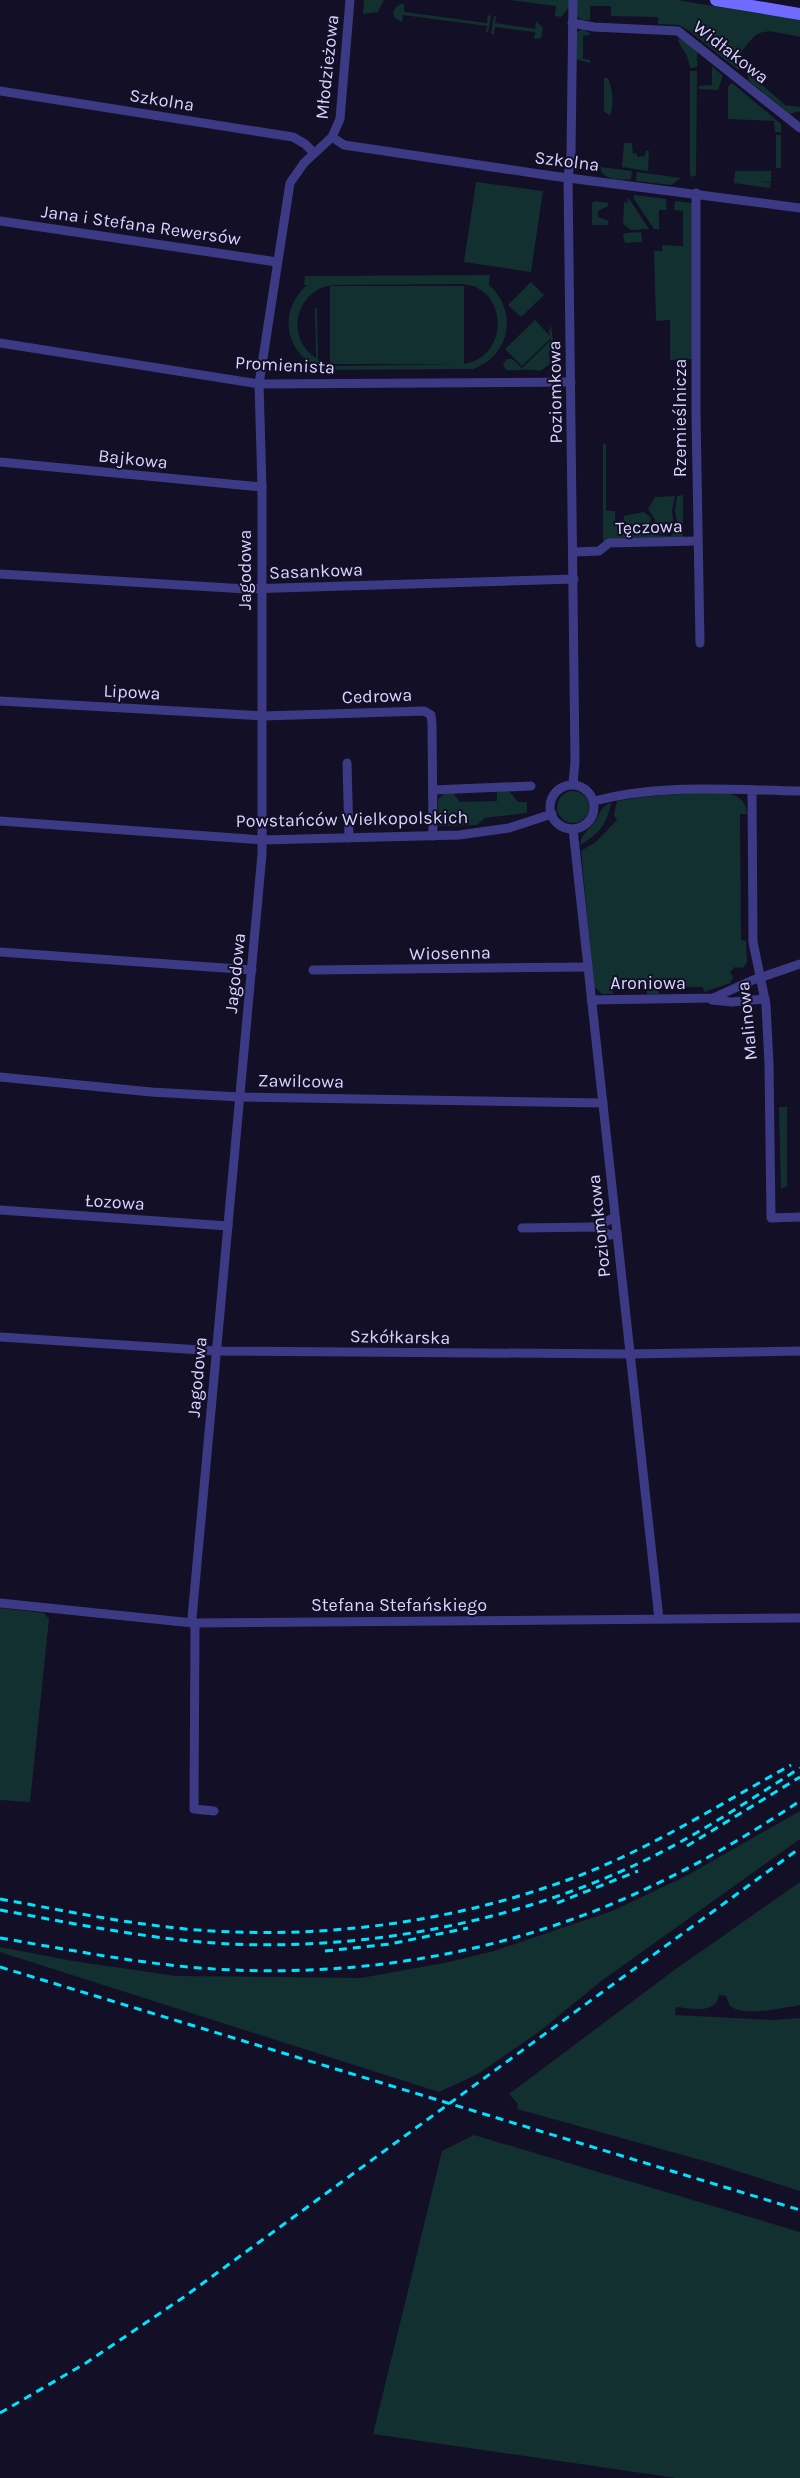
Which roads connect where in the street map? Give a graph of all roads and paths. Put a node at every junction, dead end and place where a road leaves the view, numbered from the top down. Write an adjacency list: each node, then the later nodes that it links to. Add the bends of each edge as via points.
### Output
1 (350, 0): 8 (street, Młodzieżowa, via 340,119)
2 (574, 0): 5 (street, Poziomkowa)
3 (716, 0): 4 (main road)
4 (800, 14)
5 (572, 23): 7 (street, Widłakowa, via 678,31); 10 (street, Poziomkowa)
6 (0, 91): 9 (street, Szkolna, via 293,137)
7 (800, 128)
8 (332, 137): 9 (street, Jagodowa); 10 (street, Szkolna, via 344,145)
9 (314, 153): 14 (street, Jagodowa, via 290,182)
10 (568, 178): 11 (street, Szkolna); 16 (street, Poziomkowa)
11 (696, 193): 12 (street, Szkolna); 20 (street, Rzemieślnicza)
12 (800, 208)
13 (0, 221): 14 (street, Jana i Stefana Rewersów)
14 (277, 262): 17 (street, Jagodowa)
15 (0, 343): 17 (street, Promienista)
16 (571, 382): 17 (street, Promienista); 21 (street, Poziomkowa)
17 (259, 384): 19 (street, Jagodowa)
18 (0, 462): 19 (street, Bajkowa)
19 (262, 488): 24 (street, Jagodowa)
20 (697, 541): 21 (street, Tęczowa, via 609,543 599,551); 25 (street, Rzemieślnicza)
21 (573, 552): 23 (street, Poziomkowa)
22 (0, 574): 24 (street, Sasankowa)
23 (574, 579): 24 (street, Sasankowa); 29 (street, Poziomkowa)
24 (261, 589): 27 (street, Jagodowa)
25 (700, 643)
26 (0, 701): 27 (street, Lipowa)
27 (262, 716): 31 (street, Cedrowa, via 424,711 431,715 432,722); 40 (street, Jagodowa)
28 (347, 763): 39 (street)
29 (573, 784): 34 (street, via 588,791); 35 (street, via 554,794)
30 (530, 786): 31 (street, Powstańców Wielkopolskich)
31 (433, 790): 38 (street, Cedrowa)
32 (752, 790): 33 (street); 34 (street, via 653,790); 46 (street, Malinowa, via 753,942)
33 (800, 790)
34 (594, 801): 37 (street, via 590,820)
35 (552, 814): 37 (street, via 558,823); 38 (street, Powstańców Wielkopolskich, via 494,831)
36 (0, 821): 40 (street, Powstańców Wielkopolskich)
37 (573, 829): 43 (street, Poziomkowa)
38 (433, 836): 39 (street, Powstańców Wielkopolskich)
39 (349, 838): 40 (street, Powstańców Wielkopolskich)
40 (262, 840): 44 (street, Jagodowa)
41 (0, 952): 44 (street)
42 (800, 964): 46 (street, Aroniowa)
43 (588, 967): 45 (street, Wiosenna); 49 (street, Poziomkowa)
44 (252, 970): 51 (street, Jagodowa)
45 (313, 970)
46 (759, 977): 47 (street, Aroniowa, via 735,990); 48 (street, Malinowa)
47 (704, 999): 48 (street, Aroniowa, via 732,1002); 49 (street, Aroniowa)
48 (765, 999): 55 (street, Malinowa, via 771,1218)
49 (591, 1000): 52 (street, Poziomkowa)
50 (0, 1077): 51 (street, Zawilcowa)
51 (238, 1097): 52 (street, Zawilcowa); 56 (street, Jagodowa)
52 (602, 1103): 54 (street, Poziomkowa)
53 (0, 1210): 56 (street, Łozowa)
54 (615, 1217): 57 (street); 59 (street, Poziomkowa)
55 (800, 1217)
56 (228, 1226): 61 (street, Jagodowa)
57 (594, 1227): 58 (street); 59 (street, via 610,1235)
58 (522, 1228)
59 (617, 1234): 63 (street, Poziomkowa)
60 (0, 1338): 61 (street, Szkółkarska)
61 (216, 1351): 63 (street, Szkółkarska); 67 (street, Jagodowa)
62 (800, 1352): 63 (street, Szkółkarska)
63 (630, 1354): 66 (street, Poziomkowa)
64 (0, 1603): 67 (street, Stefana Stefańskiego)
65 (800, 1618): 66 (street, Stefana Stefańskiego)
66 (659, 1619): 67 (street, Stefana Stefańskiego)
67 (193, 1623): 68 (street, Jagodowa, via 194,1809)
68 (214, 1811)

